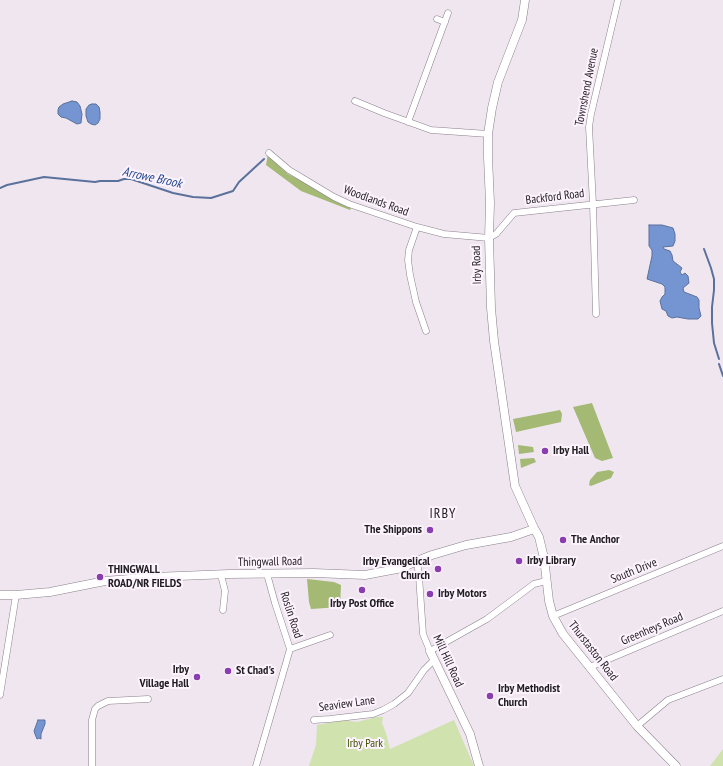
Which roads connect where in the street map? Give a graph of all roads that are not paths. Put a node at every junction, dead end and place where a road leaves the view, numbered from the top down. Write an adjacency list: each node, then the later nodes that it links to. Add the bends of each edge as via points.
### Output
1 (524, 0): 8 (street, Irby Road, via 522,20 498,82)
2 (618, 0): 11 (street, Townshend Avenue, via 589,127)
3 (448, 13): 5 (street)
4 (437, 19): 5 (street)
5 (444, 22): 7 (street)
6 (355, 101): 7 (street)
7 (408, 122): 8 (street, via 431,130)
8 (488, 134): 13 (street, Irby Road)
9 (268, 153): 12 (street, Woodlands Road, via 289,170 334,197)
10 (634, 200): 11 (street, Backford Road)
11 (593, 204): 13 (street, Backford Road, via 514,213 496,234); 14 (street, Townshend Avenue)
12 (417, 227): 13 (street, Woodlands Road, via 444,234); 15 (street, via 408,260 416,302)
13 (488, 238): 16 (street, Irby Road, via 494,341 511,465 515,486)
14 (596, 314)
15 (426, 331)
16 (534, 529): 18 (street, Thingwall Road, via 511,537 466,545); 21 (street, Thurstaston Road, via 543,554)
17 (723, 546): 26 (street, South Drive)
18 (417, 561): 19 (street, Thingwall Road, via 402,568 365,575); 29 (street, Mill Hill Road, via 423,634)
19 (267, 574): 20 (street, Thingwall Road); 28 (street, Roslin Road)
20 (221, 575): 23 (street, Thingwall Road, via 105,581 50,592); 24 (street, via 225,591)
21 (546, 581): 26 (street, Thurstaston Road); 29 (street, via 534,584 487,618)
22 (0, 595): 23 (street, Thingwall Road)
23 (16, 595): 33 (street)
24 (223, 610)
25 (723, 611): 31 (street, Greenheys Road)
26 (553, 616): 31 (street, Thurstaston Road, via 563,634)
27 (330, 635): 28 (street)
28 (290, 650): 38 (street, Roslin Road)
29 (430, 651): 30 (street, Mill Hill Road)
30 (434, 660): 35 (street, Seaview Lane, via 408,693 383,710 373,714); 39 (street, Mill Hill Road, via 470,734)
31 (590, 667): 36 (street, Thurstaston Road)
32 (723, 679): 36 (street, via 668,700)
33 (0, 695)
34 (148, 699): 37 (street, via 108,701 95,709 92,720)
35 (314, 720)
36 (637, 726): 40 (street, Thurstaston Road)
37 (92, 766)
38 (256, 766)
39 (479, 766)
40 (676, 766)

